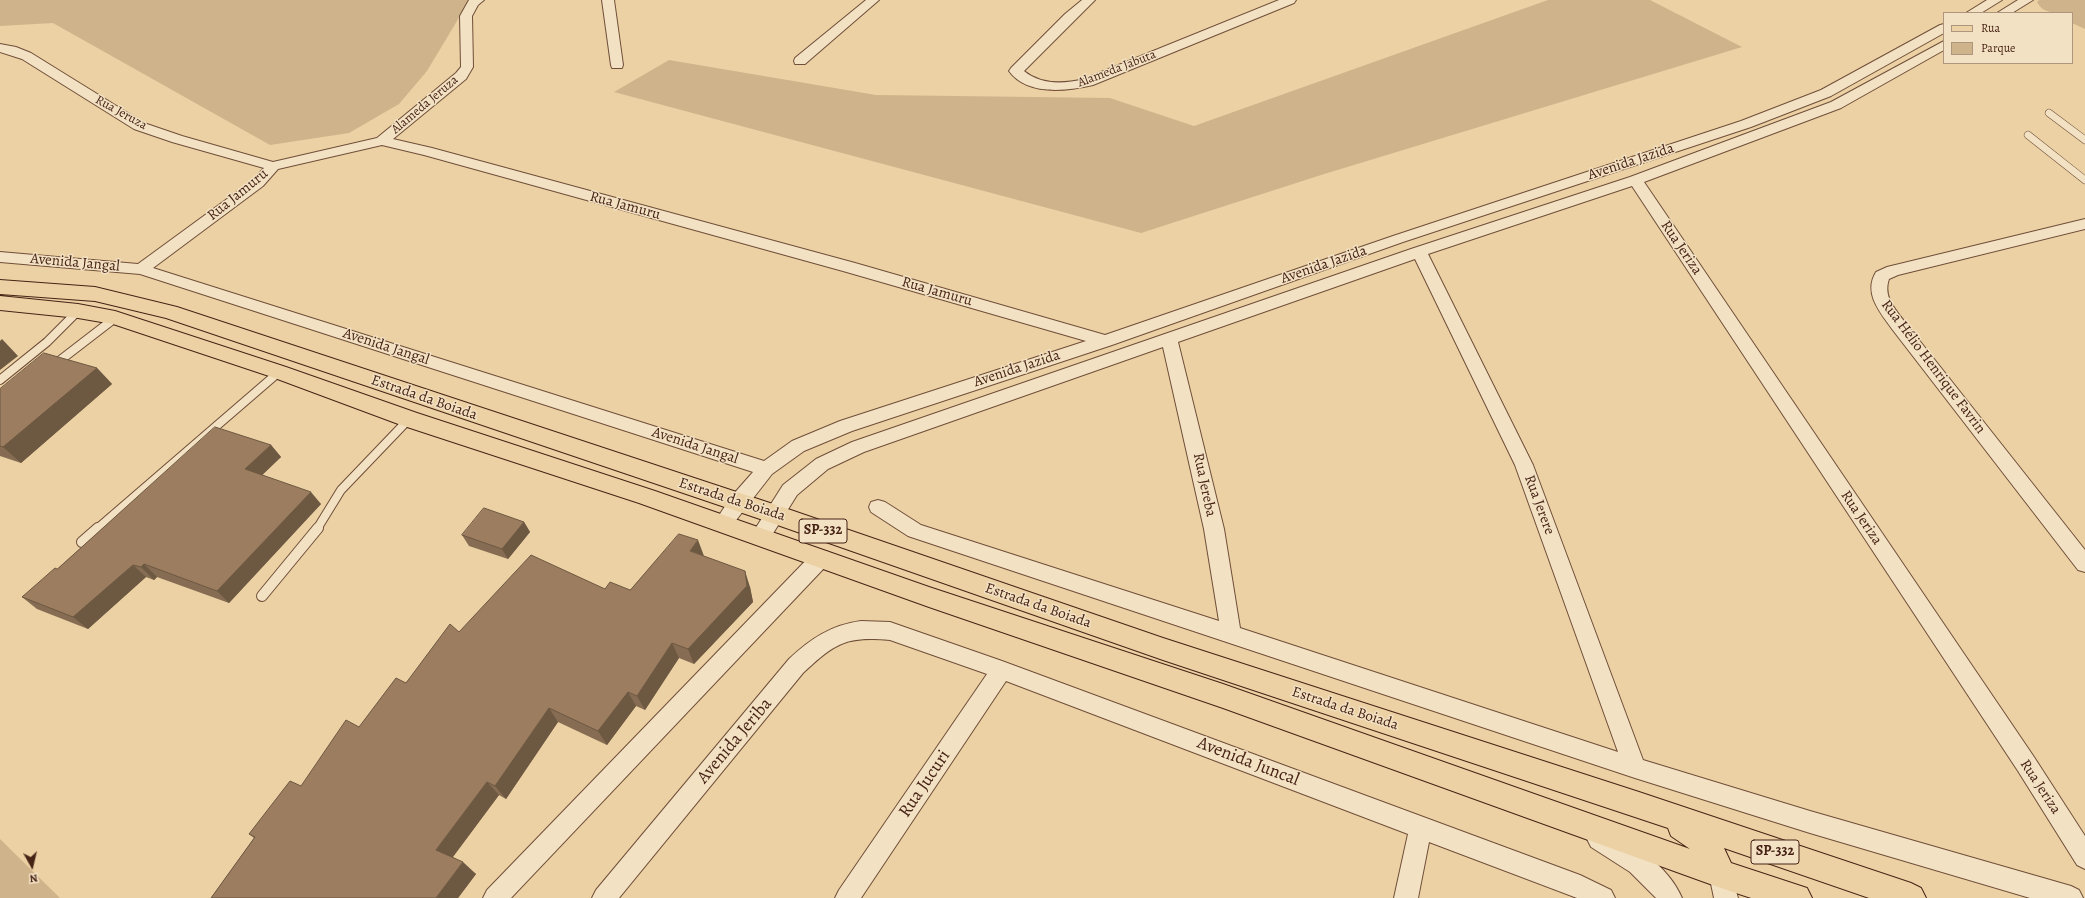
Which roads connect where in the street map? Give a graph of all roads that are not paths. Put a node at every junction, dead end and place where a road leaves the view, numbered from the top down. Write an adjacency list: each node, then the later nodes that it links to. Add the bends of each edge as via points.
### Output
1 (478, 0): 18 (street, Alameda Jeruza, via 472,3 466,16 467,67 461,76)
2 (608, 0): 14 (street)
3 (873, 0): 13 (street)
4 (1089, 0): 5 (street, Alameda Jabuta, via 1016,71 1021,77 1052,86 1073,86 1088,82)
5 (1290, 0)
6 (1996, 0): 8 (street)
7 (2027, 0): 9 (street)
8 (1974, 12)
9 (2005, 12)
10 (1943, 29): 20 (street, Avenida Jazida, via 1826,93 1746,124)
11 (1943, 46): 21 (street, Avenida Jazida, via 1836,105)
12 (0, 48): 19 (street, Rua Jeruza, via 26,55 139,126)
13 (800, 61)
14 (616, 65)
15 (2049, 113): 17 (lane)
16 (2028, 135): 22 (lane)
17 (2085, 140)
18 (382, 141): 19 (street, Rua Jamuru); 33 (street, Rua Jamuru, via 427,151 833,263)
19 (273, 166): 27 (street, Rua Jamuru, via 258,182)
20 (1618, 166): 21 (street, Rua Jeriza, via 1614,170 1619,177); 24 (street, Avenida Jazida)
21 (1635, 180): 25 (street, Avenida Jazida); 56 (street, Rua Jeriza)
22 (2085, 180)
23 (2085, 224): 47 (street, Rua Hélio Henrique Favrin, via 1893,271 1882,276 1878,285 1880,297 1898,325)
24 (1405, 237): 25 (street, via 1398,246 1401,249); 33 (street, Avenida Jazida)
25 (1419, 252): 32 (street, Avenida Jazida); 52 (street, Rua Jerere, via 1524,466)
26 (0, 257): 27 (street, Avenida Jangal)
27 (141, 269): 39 (street, Avenida Jangal)
28 (0, 287): 40 (main road, Estrada da Boiada / SP-332, via 94,294 170,312)
29 (0, 303): 30 (main road, Estrada da Boiada / SP-332)
30 (78, 311): 31 (main road, Estrada da Boiada / SP-332); 37 (lane, via 47,342)
31 (115, 318): 35 (lane); 36 (main road, Estrada da Boiada / SP-332)
32 (1169, 339): 34 (street, Avenida Jazida); 50 (street, Rua Jereba, via 1196,443 1214,529)
33 (1104, 341): 34 (street, Rua Jamuru); 39 (street, Avenida Jazida, via 846,426 798,446)
34 (1134, 352): 42 (street, Avenida Jazida, via 858,447 822,464 790,490)
35 (47, 371)
36 (279, 372): 38 (main road, Estrada da Boiada / SP-332); 45 (lane)
37 (0, 380)
38 (409, 419): 43 (main road, Estrada da Boiada / SP-332); 48 (lane, via 341,490 314,535)
39 (766, 469): 40 (street, Avenida Jazida)
40 (738, 502): 42 (main road, Estrada da Boiada / SP-332); 43 (street, Avenida Jazida)
41 (878, 507): 50 (street, via 915,531)
42 (774, 514): 44 (street, Avenida Jazida); 53 (main road, Estrada da Boiada / SP-332, via 1163,649)
43 (723, 524): 44 (main road, Estrada da Boiada / SP-332)
44 (760, 537): 46 (main road, Estrada da Boiada / SP-332)
45 (82, 542)
46 (821, 558): 54 (main road, Estrada da Boiada / SP-332, via 1223,696); 58 (street)
47 (2085, 564)
48 (262, 596)
49 (890, 631): 51 (street, Avenida Juncal); 59 (street, Avenida Jeriba, via 844,631 818,644 796,666)
50 (1231, 634): 52 (street)
51 (1002, 670): 55 (street, Avenida Juncal); 60 (street, Rua Jucuri)
52 (1635, 768): 66 (street)
53 (1639, 806): 57 (main road, via 1686,828 1699,837 1716,860); 65 (main road, SP-332)
54 (1572, 821): 57 (main road, SP-332); 63 (street, via 1651,872)
55 (1421, 827): 61 (street); 62 (street, Avenida Juncal)
56 (2085, 857)
57 (1724, 886): 64 (main road, SP-332)
58 (495, 898)
59 (604, 898)
60 (847, 898)
61 (1406, 898)
62 (1603, 898)
63 (1670, 898)
64 (1796, 898)
65 (1910, 898)
66 (2071, 898)

